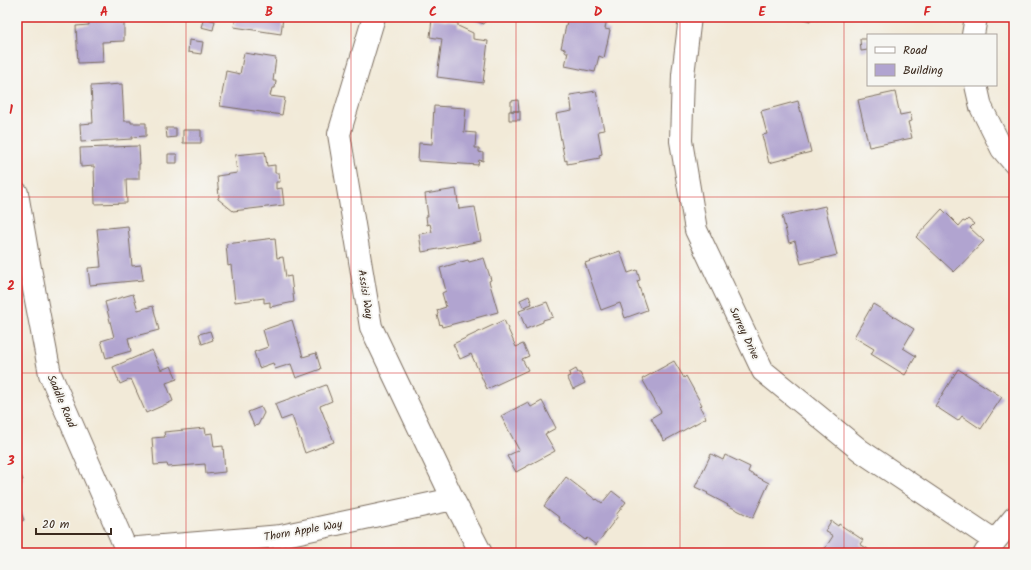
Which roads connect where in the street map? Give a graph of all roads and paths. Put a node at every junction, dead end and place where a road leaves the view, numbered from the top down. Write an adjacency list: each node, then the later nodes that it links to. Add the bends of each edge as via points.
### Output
1 (374, 17): 8 (street, Assisi Way, via 339,134 340,142 371,327)
2 (690, 17): 10 (street, Surrey Drive, via 683,75 681,141 696,230 763,371 861,451)
3 (976, 17): 4 (street)
4 (973, 34)
5 (976, 86): 6 (street, via 980,107 1002,149)
6 (1014, 163)
7 (17, 193): 11 (street, Saddle Road, via 50,374)
8 (453, 499): 11 (street, Thorn Apple Way, via 282,536); 12 (street, Assisi Way)
9 (1014, 518): 10 (street)
10 (990, 547)
11 (126, 551)
12 (481, 553)

